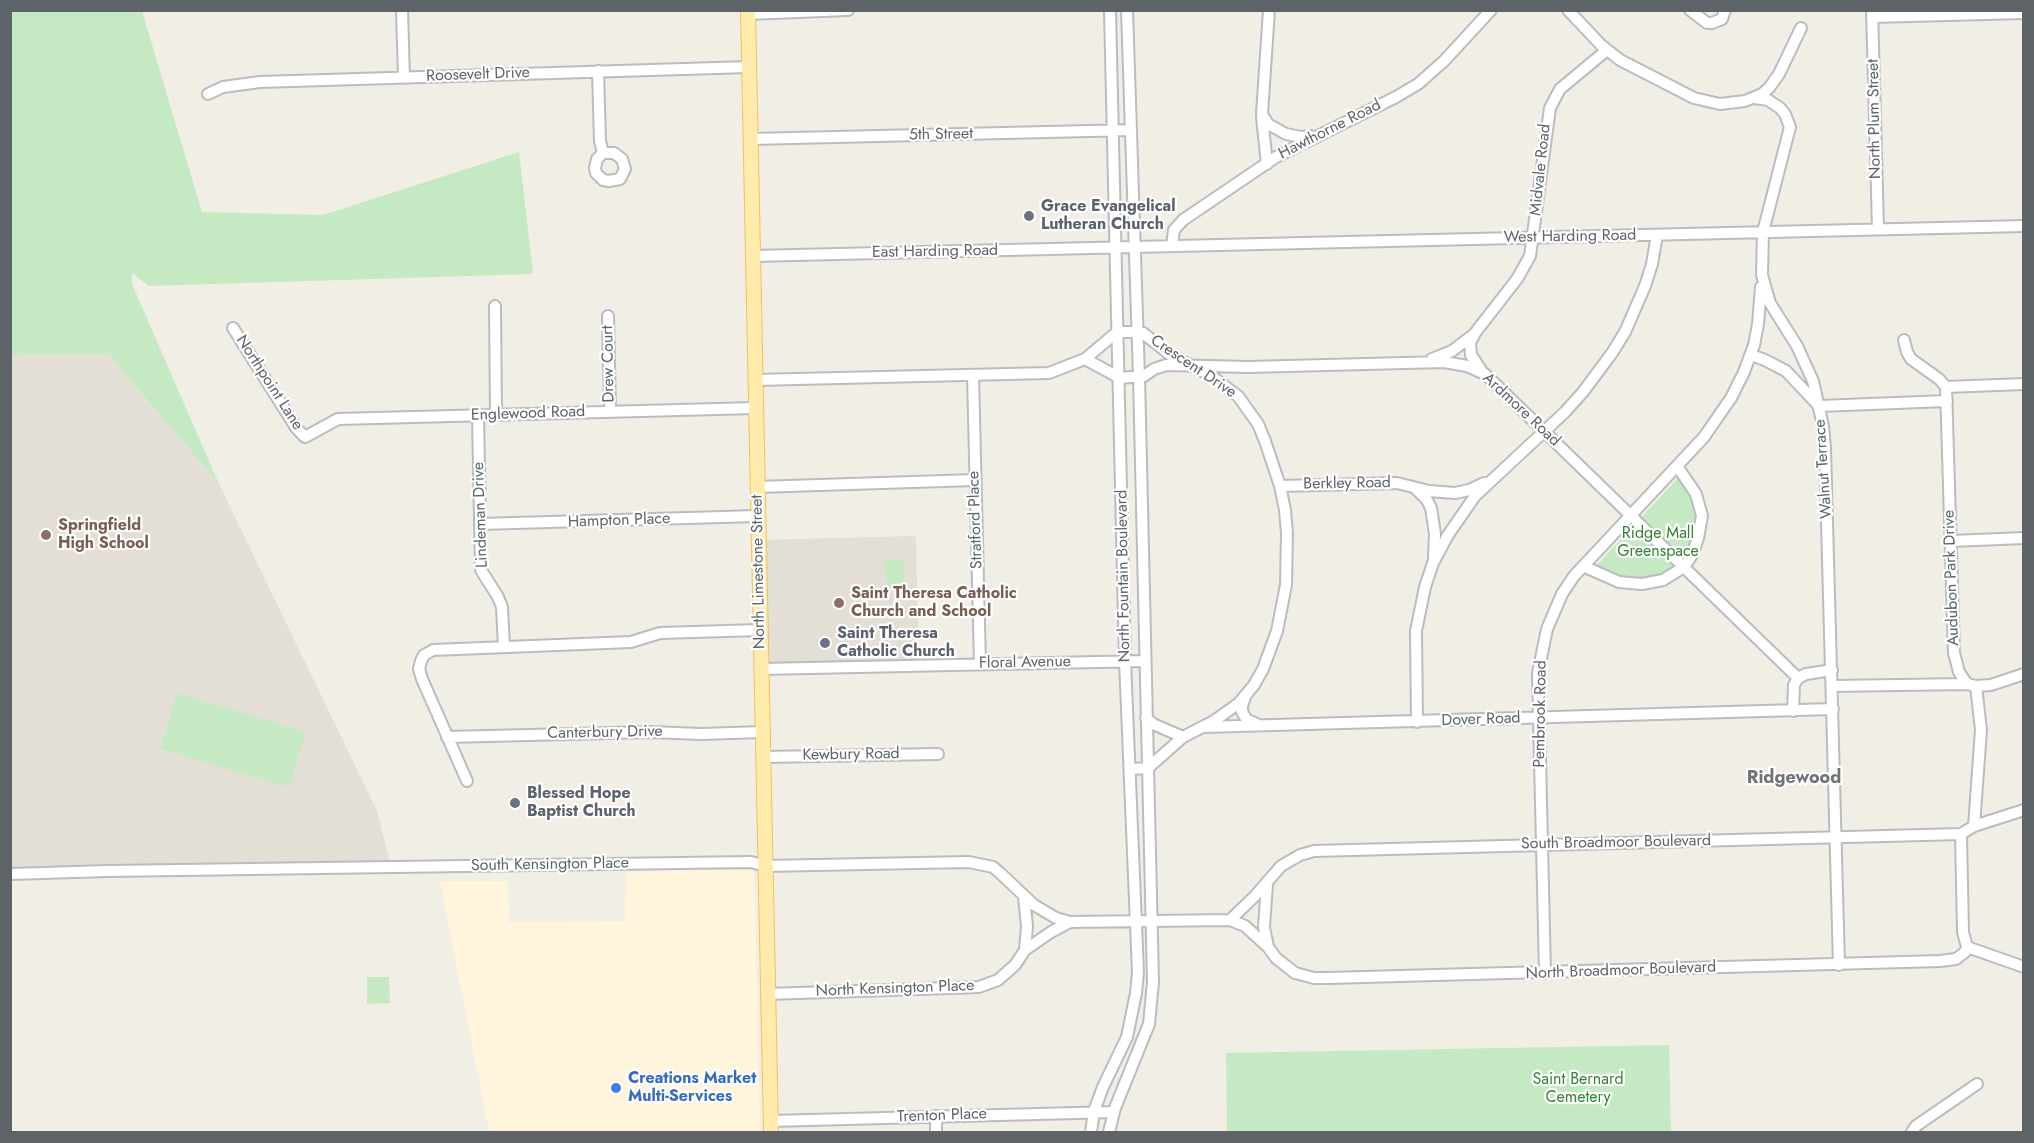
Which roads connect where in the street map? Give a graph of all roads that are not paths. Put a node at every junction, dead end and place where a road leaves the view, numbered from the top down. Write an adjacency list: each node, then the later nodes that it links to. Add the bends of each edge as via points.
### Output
1 (402, 10): 17 (street)
2 (848, 10): 10 (street)
3 (1110, 10): 21 (street, North Fountain Boulevard)
4 (1127, 10): 22 (street, North Fountain Boulevard)
5 (1269, 10): 20 (street)
6 (1491, 10): 23 (street, Hawthorne Road, via 1418,84)
7 (1568, 10): 14 (street)
8 (1690, 10): 9 (street, via 1712,23 1722,18)
9 (1725, 10)
10 (748, 12): 15 (main road, North Limestone Street)
11 (1872, 14): 12 (street); 28 (street, North Plum Street)
12 (2024, 14)
13 (1801, 27): 19 (street, via 1773,83)
14 (1607, 50): 19 (street, via 1694,98 1720,104); 31 (street, Midvale Road, via 1560,89 1550,108)
15 (749, 67): 16 (street, Roosevelt Drive); 24 (main road, North Limestone Street)
16 (598, 70): 17 (street, Roosevelt Drive); 25 (street)
17 (404, 78): 18 (street, Roosevelt Drive, via 260,82)
18 (208, 94)
19 (1754, 98): 29 (street, Walnut Terrace, via 1768,100 1780,108 1790,127)
20 (1263, 114): 23 (street, via 1268,124 1286,134 1301,137); 26 (street)
21 (1114, 130): 22 (street, 5th Street); 24 (street, 5th Street); 33 (street, North Fountain Boulevard)
22 (1131, 130): 34 (street, North Fountain Boulevard)
23 (1323, 133): 26 (street, Hawthorne Road)
24 (751, 139): 35 (main road, North Limestone Street)
25 (603, 153)
26 (1267, 164): 32 (street, Hawthorne Road, via 1183,220 1174,230)
27 (2024, 226): 28 (street, West Harding Road)
28 (1878, 228): 29 (street, West Harding Road)
29 (1763, 232): 30 (street, West Harding Road); 36 (street, Walnut Terrace)
30 (1657, 235): 31 (street, West Harding Road); 61 (street, via 1645,286 1625,332 1588,386)
31 (1533, 238): 32 (street, West Harding Road); 42 (street, Midvale Road, via 1526,265)
32 (1172, 246): 34 (street, West Harding Road)
33 (1117, 248): 34 (street, West Harding Road); 35 (street, East Harding Road); 40 (street, North Fountain Boulevard)
34 (1135, 248): 41 (street, North Fountain Boulevard)
35 (753, 256): 52 (main road, North Limestone Street)
36 (1762, 275): 44 (street, Pembrook Road); 56 (street, Walnut Terrace, via 1770,303 1806,364)
37 (495, 306): 59 (street)
38 (608, 316): 58 (street, Drew Court)
39 (233, 328): 62 (street, Northpoint Lane)
40 (1117, 332): 41 (street, Crescent Drive); 45 (street); 51 (street, North Fountain Boulevard)
41 (1137, 332): 47 (street, Crescent Drive); 50 (street, North Fountain Boulevard)
42 (1475, 333): 46 (street, Midvale Road, via 1452,351); 48 (street, via 1470,343 1471,355)
43 (1904, 340): 54 (street, via 1911,359)
44 (1751, 356): 56 (street, via 1786,371); 63 (street, Pembrook Road, via 1718,420)
45 (1085, 359): 49 (street, via 1049,373); 51 (street)
46 (1422, 362): 47 (street, Ardmore Road); 48 (street, Ardmore Road, via 1454,363)
47 (1190, 365): 50 (street, Ardmore Road, via 1166,365); 66 (street, Crescent Drive, via 1238,396 1258,424)
48 (1485, 374): 61 (street, Ardmore Road)
49 (973, 375): 52 (street); 64 (street, Stratford Place)
50 (1139, 377): 51 (street, Ardmore Road); 80 (street, North Fountain Boulevard)
51 (1120, 378): 79 (street, North Fountain Boulevard)
52 (755, 380): 57 (main road, North Limestone Street)
53 (2024, 384): 54 (street)
54 (1946, 387): 55 (street, Audubon Park Drive)
55 (1947, 400): 56 (street); 73 (street, Audubon Park Drive)
56 (1819, 406): 83 (street, Walnut Terrace, via 1825,448)
57 (755, 408): 58 (street, Englewood Road); 68 (main road, North Limestone Street)
58 (610, 411): 59 (street, Englewood Road)
59 (496, 414): 60 (street, Englewood Road)
60 (478, 415): 62 (street, Englewood Road, via 338,419); 71 (street, Lindeman Drive)
61 (1545, 431): 65 (street); 69 (street, Ardmore Road)
62 (305, 437)
63 (1677, 466): 69 (street, Pembrook Road); 76 (street, via 1696,494 1702,516 1698,538)
64 (975, 480): 68 (street); 81 (street, Stratford Place)
65 (1491, 480): 67 (street, Berkley Road, via 1455,493); 74 (street, via 1462,514)
66 (1280, 486): 67 (street, Berkley Road, via 1381,482); 88 (street, Crescent Drive, via 1287,533 1283,607 1272,649)
67 (1413, 486): 74 (street, Berkley Road, via 1431,508 1435,534)
68 (757, 487): 70 (main road, North Limestone Street)
69 (1631, 514): 75 (street, Pembrook Road); 76 (street, Ardmore Road)
70 (757, 516): 71 (street, Hampton Place); 77 (main road, North Limestone Street)
71 (480, 524): 78 (street, Lindeman Drive, via 481,570 502,607)
72 (2024, 538): 73 (street)
73 (1951, 541): 86 (street, Audubon Park Drive, via 1954,653 1959,672)
74 (1433, 563): 93 (street, via 1416,631)
75 (1583, 566): 76 (street, via 1619,582 1642,584 1663,580); 92 (street, Pembrook Road, via 1562,594 1547,629 1538,673)
76 (1684, 567): 85 (street, Ardmore Road)
77 (760, 630): 78 (street, via 660,633 631,642); 82 (main road, North Limestone Street)
78 (504, 647): 97 (street, via 433,650 424,655 419,669)
79 (1125, 661): 80 (street, Floral Avenue); 81 (street, Floral Avenue); 102 (street, North Fountain Boulevard)
80 (1145, 661): 91 (street, North Fountain Boulevard)
81 (980, 664): 82 (street, Floral Avenue)
82 (761, 669): 96 (main road, North Limestone Street)
83 (1832, 670): 85 (street); 87 (street, Walnut Terrace)
84 (2024, 674): 86 (street, via 1991,685)
85 (1798, 678): 90 (street)
86 (1972, 685): 87 (street); 105 (street, Audubon Park Drive, via 1981,730)
87 (1832, 686): 89 (street, Walnut Terrace)
88 (1245, 697): 94 (street, via 1245,717); 95 (street, Crescent Drive)
89 (1833, 709): 90 (street, Dover Road); 107 (street, Walnut Terrace)
90 (1793, 711): 92 (street, Dover Road)
91 (1146, 717): 98 (street); 101 (street, North Fountain Boulevard)
92 (1539, 717): 93 (street, Dover Road); 108 (street, Pembrook Road)
93 (1417, 722): 94 (street, Dover Road)
94 (1260, 725): 95 (street, Dover Road)
95 (1201, 728): 98 (street, Crescent Drive)
96 (762, 732): 97 (street, Canterbury Drive); 100 (main road, North Limestone Street)
97 (447, 737): 103 (street)
98 (1183, 737): 101 (street, Crescent Drive)
99 (939, 754): 100 (street, Kewbury Road)
100 (763, 757): 109 (main road, North Limestone Street)
101 (1148, 768): 102 (street); 113 (street, North Fountain Boulevard)
102 (1130, 769): 115 (street, North Fountain Boulevard)
103 (467, 781)
104 (2024, 810): 105 (street)
105 (1974, 826): 106 (street)
106 (1961, 834): 107 (street, South Broadmoor Boulevard); 118 (street, via 1963,932)
107 (1836, 837): 108 (street, South Broadmoor Boulevard); 120 (street, Walnut Terrace)
108 (1542, 845): 111 (street, South Broadmoor Boulevard, via 1314,851 1290,860); 122 (street, Pembrook Road)
109 (765, 866): 110 (street, South Kensington Place, via 751,862); 112 (street, South Kensington Place, via 969,862 993,867); 123 (main road, North Limestone Street)
110 (10, 874)
111 (1267, 884): 114 (street, South Broadmoor Boulevard); 117 (street, via 1264,927)
112 (1024, 897): 116 (street, South Kensington Place, via 1040,910); 119 (street)
113 (1152, 920): 114 (street); 115 (street); 126 (street, North Fountain Boulevard, via 1149,1024)
114 (1230, 920): 117 (street, North Broadmoor Boulevard, via 1245,926)
115 (1135, 921): 116 (street); 125 (street, North Fountain Boulevard, via 1138,972 1127,1037)
116 (1070, 922): 119 (street, North Kensington Place)
117 (1268, 947): 122 (street, North Broadmoor Boulevard, via 1287,967 1314,978)
118 (1967, 947): 120 (street, North Broadmoor Boulevard, via 1961,956 1949,960); 121 (street)
119 (1025, 950): 123 (street, North Kensington Place, via 998,980 979,987)
120 (1839, 965): 122 (street, North Broadmoor Boulevard)
121 (2024, 967)
122 (1545, 973)
123 (768, 994): 128 (main road, North Limestone Street)
124 (1977, 1084): 132 (street)
125 (1094, 1112): 126 (street, Trenton Place); 127 (street, Trenton Place); 130 (street, North Fountain Boulevard)
126 (1114, 1112): 131 (street, North Fountain Boulevard)
127 (936, 1116): 128 (street, Trenton Place); 129 (street)
128 (771, 1127)
129 (936, 1132)
130 (1091, 1132)
131 (1109, 1132)
132 (1912, 1132)

